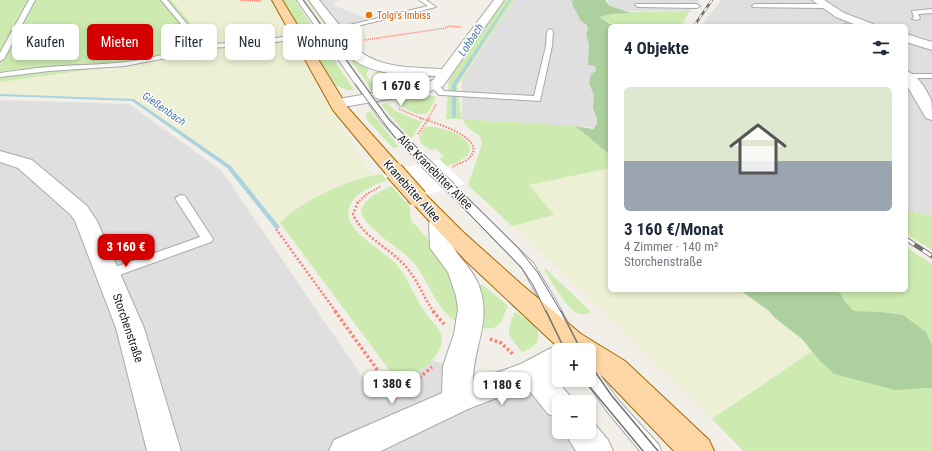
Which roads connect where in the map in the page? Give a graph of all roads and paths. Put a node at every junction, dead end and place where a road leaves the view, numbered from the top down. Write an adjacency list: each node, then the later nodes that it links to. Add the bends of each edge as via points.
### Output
1 (32, 0): 29 (lane)
2 (164, 0): 16 (lane)
3 (240, 0): 4 (path)
4 (277, 0): 17 (main road, Kranebitter Allee)
5 (300, 0): 38 (lane, Alte Kranebitter Allee)
6 (314, 0): 18 (street)
7 (422, 0): 19 (lane, via 432,7)
8 (499, 0): 21 (street)
9 (702, 0): 10 (lane, via 692,12 657,12)
10 (651, 3): 12 (lane)
11 (821, 3): 13 (lane); 20 (street)
12 (638, 5)
13 (755, 6)
14 (932, 11): 15 (lane, via 914,12 917,18)
15 (915, 19)
16 (184, 24)
17 (291, 24)
18 (332, 24)
19 (358, 24)
20 (849, 24)
21 (478, 28): 25 (path, via 448,26); 32 (street)
22 (550, 31): 37 (lane, via 538,99 460,94)
23 (283, 39): 26 (lane)
24 (908, 39): 27 (street)
25 (362, 40)
26 (217, 46)
27 (932, 46)
28 (161, 56): 33 (lane)
29 (0, 59)
30 (312, 60): 39 (main road, Kranebitter Allee)
31 (361, 60): 32 (street, via 371,65)
32 (446, 74): 37 (street)
33 (0, 75)
34 (908, 75): 35 (lane)
35 (932, 76)
36 (908, 77): 40 (street, via 916,86)
37 (438, 89): 38 (street); 41 (path)
38 (369, 98): 39 (street); 52 (lane, Alte Kranebitter Allee, bridge, via 393,130 528,266)
39 (337, 103): 45 (main road, Kranebitter Allee)
40 (932, 115)
41 (427, 121): 42 (path); 44 (path, via 464,135 471,141 473,149 469,158)
42 (416, 138)
43 (0, 156): 49 (street, Storchenstraße, via 25,164 79,211 86,221)
44 (451, 167)
45 (388, 178): 47 (main road, Kranebitter Allee, bridge, via 418,198); 50 (path, via 358,201 353,214 356,222 406,266 428,305 446,325)
46 (181, 198): 49 (lane, via 208,239)
47 (440, 223): 51 (main road, Kranebitter Allee); 59 (street, via 442,248 459,270 470,296 468,334 458,366)
48 (276, 229): 55 (path, via 394,394)
49 (109, 274): 61 (street, Storchenstraße, via 130,328)
50 (446, 330)
51 (567, 343)
52 (570, 343)
53 (596, 360): 65 (main road, Kranebitter Allee, via 614,369)
54 (552, 362): 56 (street)
55 (434, 365)
56 (532, 372): 58 (street); 59 (street)
57 (596, 383): 64 (lane)
58 (552, 396)
59 (457, 400): 62 (street)
60 (587, 439): 63 (street)
61 (164, 451)
62 (346, 451)
63 (596, 451)
64 (652, 451)
65 (697, 451)

